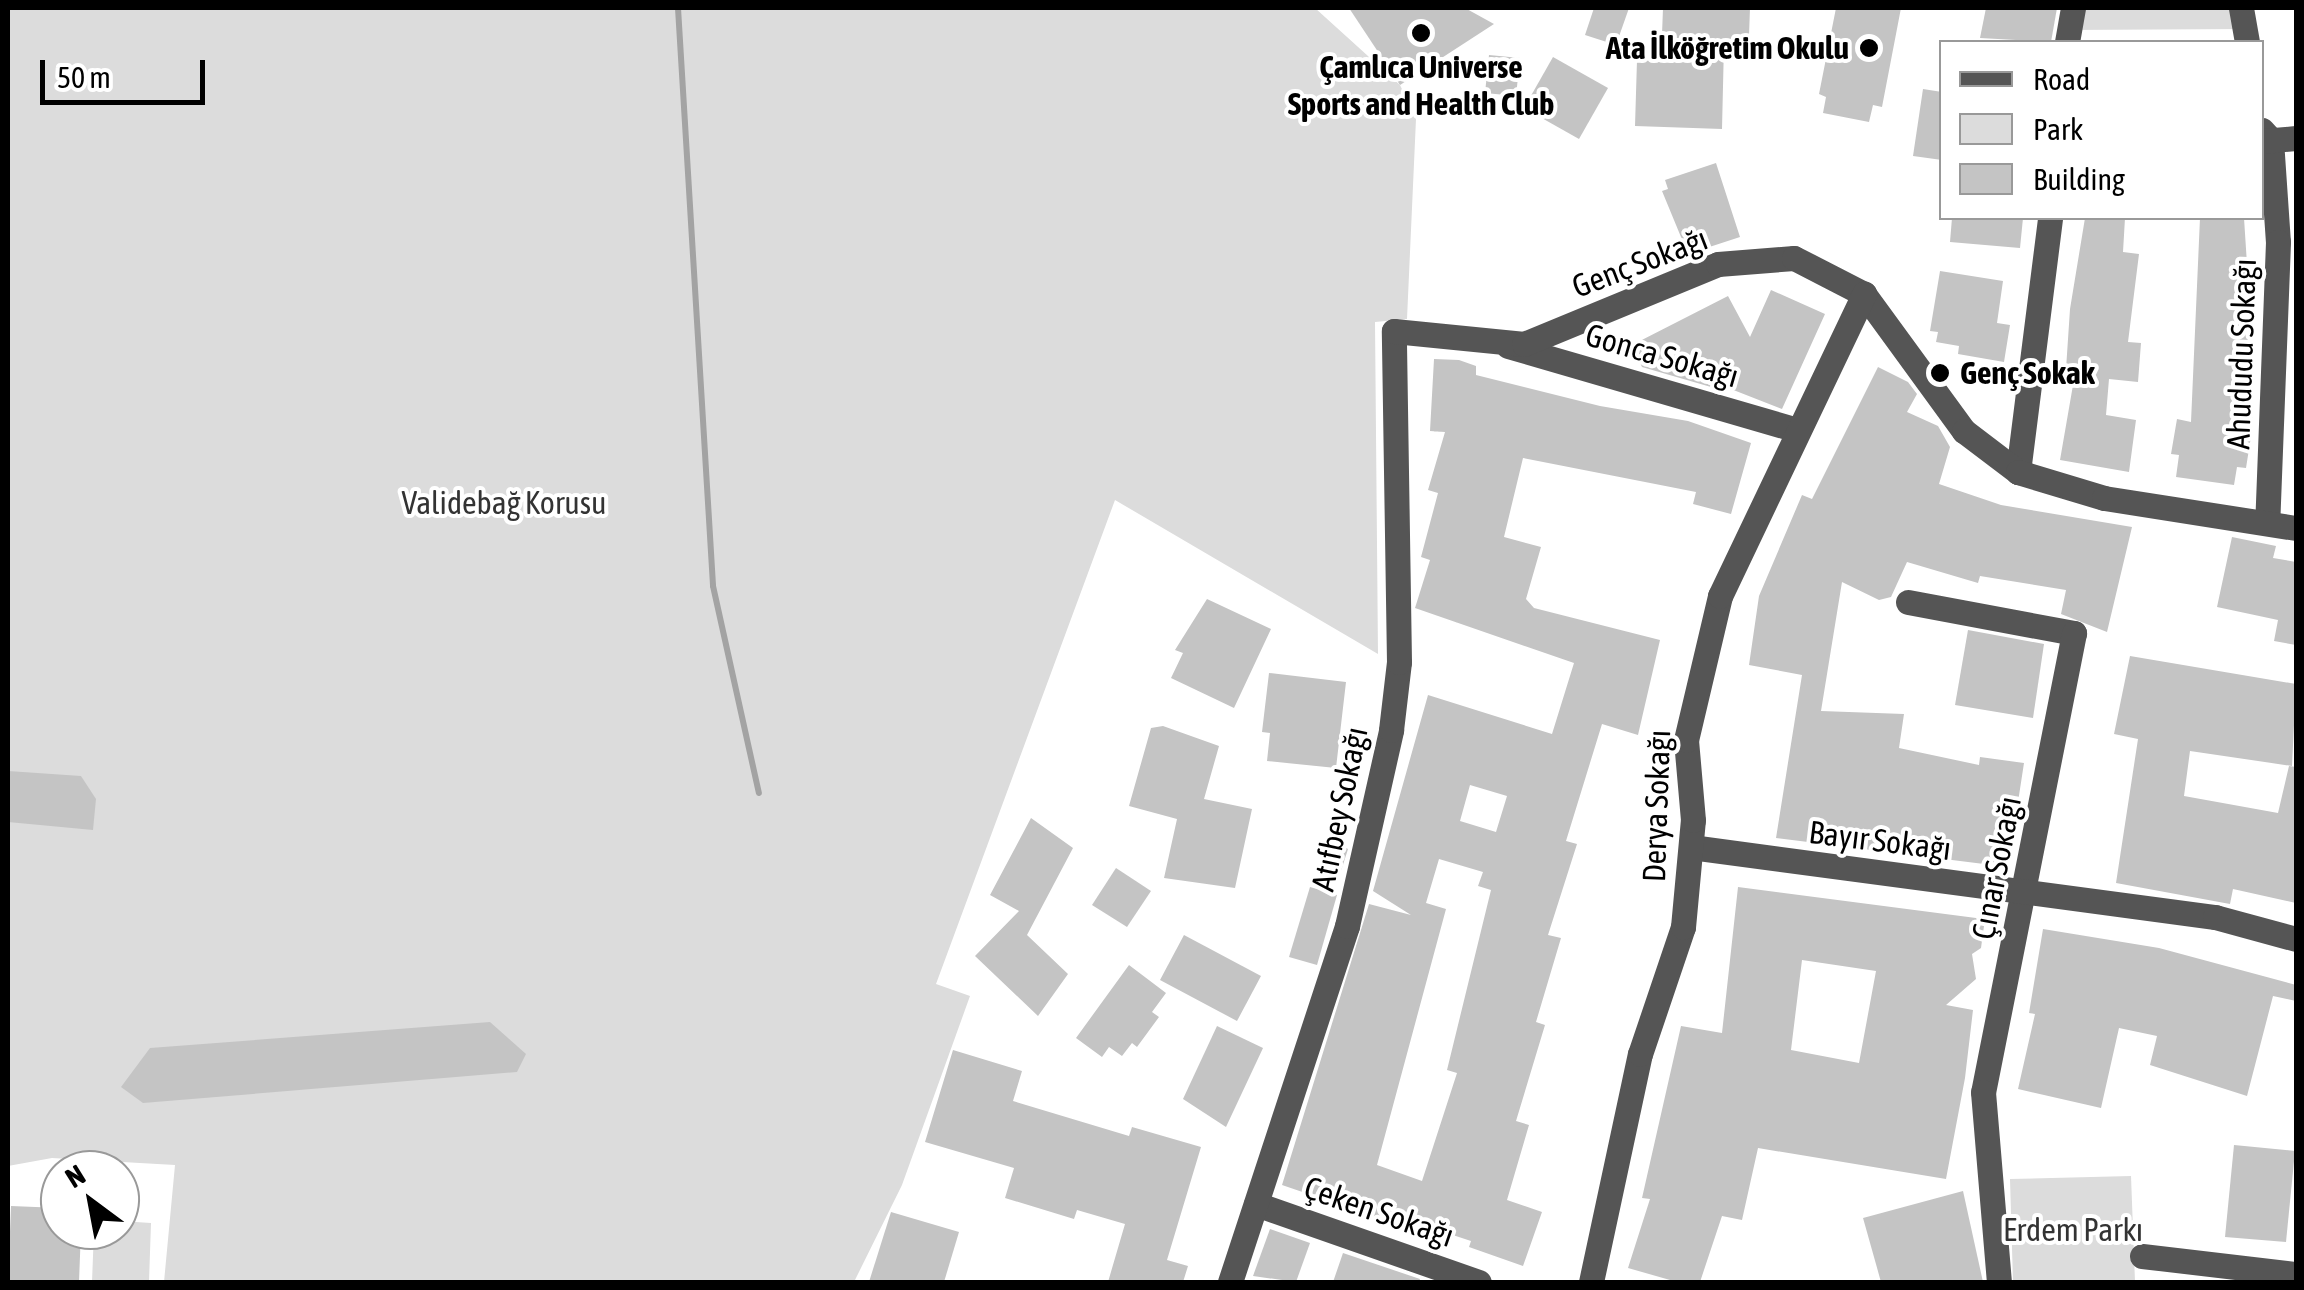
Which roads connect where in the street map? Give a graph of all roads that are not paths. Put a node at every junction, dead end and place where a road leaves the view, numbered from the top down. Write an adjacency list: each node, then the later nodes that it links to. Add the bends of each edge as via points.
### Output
1 (2073, 8): 3 (street)
2 (2243, 8): 4 (street)
3 (2067, 40)
4 (2247, 40)
5 (2273, 137): 12 (street, Ahududu Sokağı, via 2277,314)
6 (2050, 220): 11 (street)
7 (1864, 294): 9 (street, Genç Sokağı, via 1794,258 1718,264); 10 (street, Derya Sokağı); 11 (street, Genç Sokağı, via 1964,431)
8 (1394, 331): 9 (street, Genç Sokağı); 18 (street, Atıfbey Sokağı, via 1399,662 1392,730 1347,926)
9 (1508, 346): 10 (street, Gonca Sokağı)
10 (1797, 430): 15 (street, Derya Sokağı, via 1720,596 1686,740)
11 (2018, 472): 12 (street, Genç Sokağı, via 2104,498)
12 (2267, 523): 13 (street, Genç Sokağı)
13 (2296, 528)
14 (1908, 602): 16 (street, Çınar Sokağı, via 2074,632)
15 (1691, 847): 16 (street, Bayır Sokağı); 23 (street, Derya Sokağı, via 1683,927 1640,1054)
16 (2026, 892): 17 (street, Bayır Sokağı, via 2215,918); 24 (street, Çınar Sokağı, via 1983,1092)
17 (2296, 939)
18 (1256, 1204): 21 (street, Atıfbey Sokağı); 22 (street, Çeken Sokağı)
19 (2142, 1256): 20 (street)
20 (2296, 1274)
21 (1230, 1282)
22 (1479, 1282)
23 (1592, 1282)
24 (1999, 1282)

